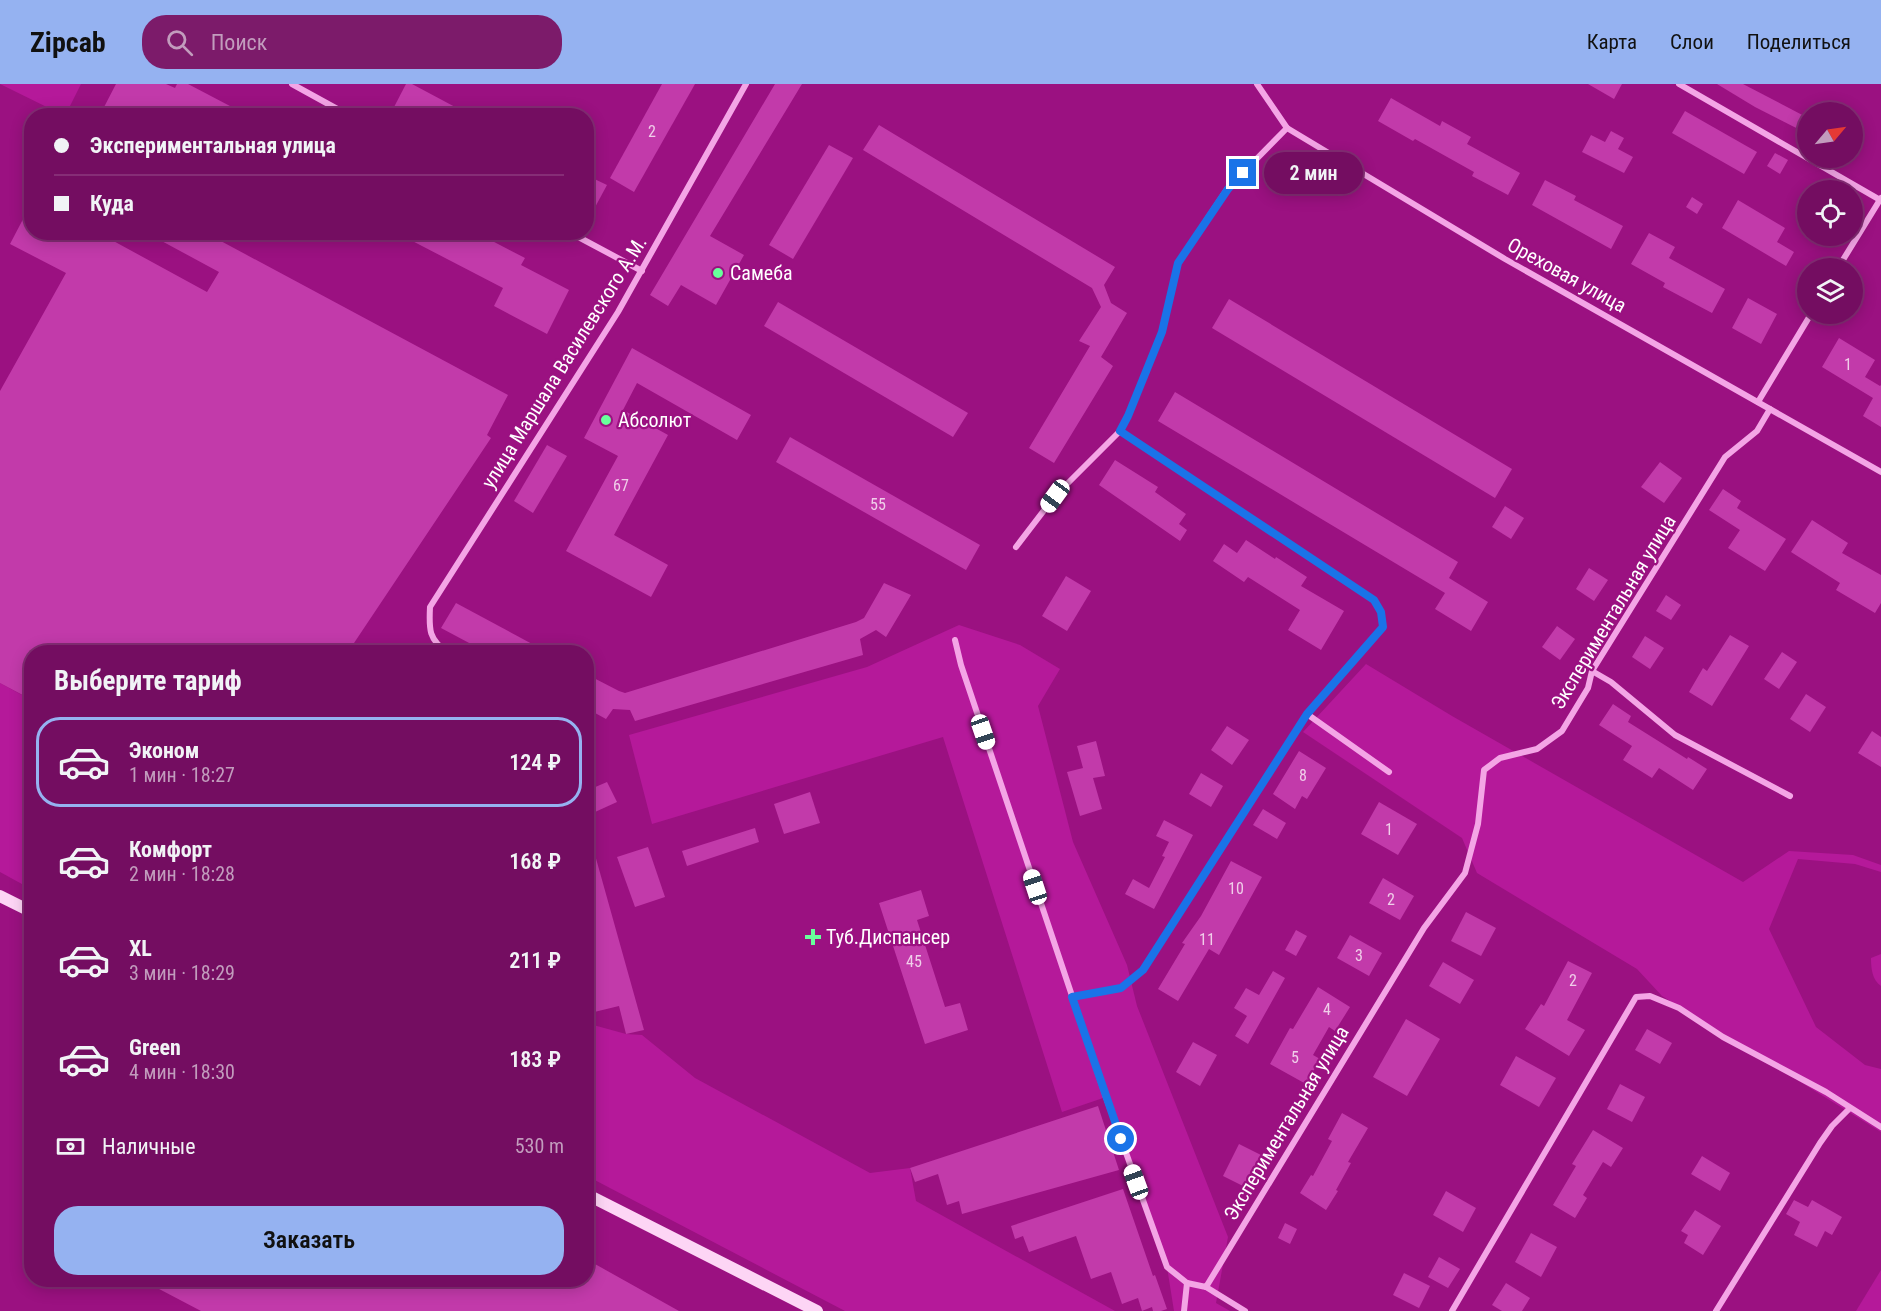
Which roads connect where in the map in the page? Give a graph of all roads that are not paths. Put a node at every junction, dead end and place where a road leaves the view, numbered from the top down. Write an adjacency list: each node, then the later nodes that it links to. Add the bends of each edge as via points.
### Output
1 (291, 84): 5 (street)
2 (746, 84): 10 (street, улица Маршала Василевского А.М.)
3 (1257, 84): 6 (street, Ореховая улица)
4 (1679, 84): 7 (street)
5 (335, 108)
6 (1287, 128): 12 (street, Ореховая улица, via 1505,260); 14 (street, via 1228,189 1178,263 1162,332)
7 (1879, 202): 9 (street)
8 (584, 240): 10 (street)
9 (1844, 258)
10 (642, 271): 18 (street, улица Маршала Василевского А.М., via 430,607 429,631)
11 (1805, 324): 12 (street)
12 (1758, 402): 13 (street, Ореховая улица)
13 (1770, 409): 15 (street, Ореховая улица); 19 (street, Экспериментальная улица, via 1757,431 1725,457)
14 (1120, 431): 16 (street, via 1055,496); 20 (street, via 1374,600 1383,627)
15 (1881, 472)
16 (1016, 546)
17 (955, 640): 25 (street)
18 (438, 645)
19 (1592, 671): 22 (street, via 1675,735); 30 (street, Экспериментальная улица, via 1588,688 1562,730 1537,748 1500,758 1484,770 1478,824 1466,873 1424,928)
20 (1307, 714): 21 (street); 25 (street, via 1143,970 1121,988)
21 (1389, 772)
22 (1790, 796)
23 (0, 896): 24 (main road)
24 (24, 908)
25 (1072, 997): 29 (street, via 1167,1267)
26 (1850, 1108): 27 (street); 34 (street, via 1679,1008 1650,996 1636,997); 35 (street, via 1820,1143)
27 (1881, 1127)
28 (594, 1198): 31 (main road)
29 (1187, 1282): 30 (street); 32 (street)
30 (1206, 1287): 33 (street)
31 (817, 1311)
32 (1184, 1311)
33 (1245, 1311)
34 (1452, 1311)
35 (1716, 1311)

